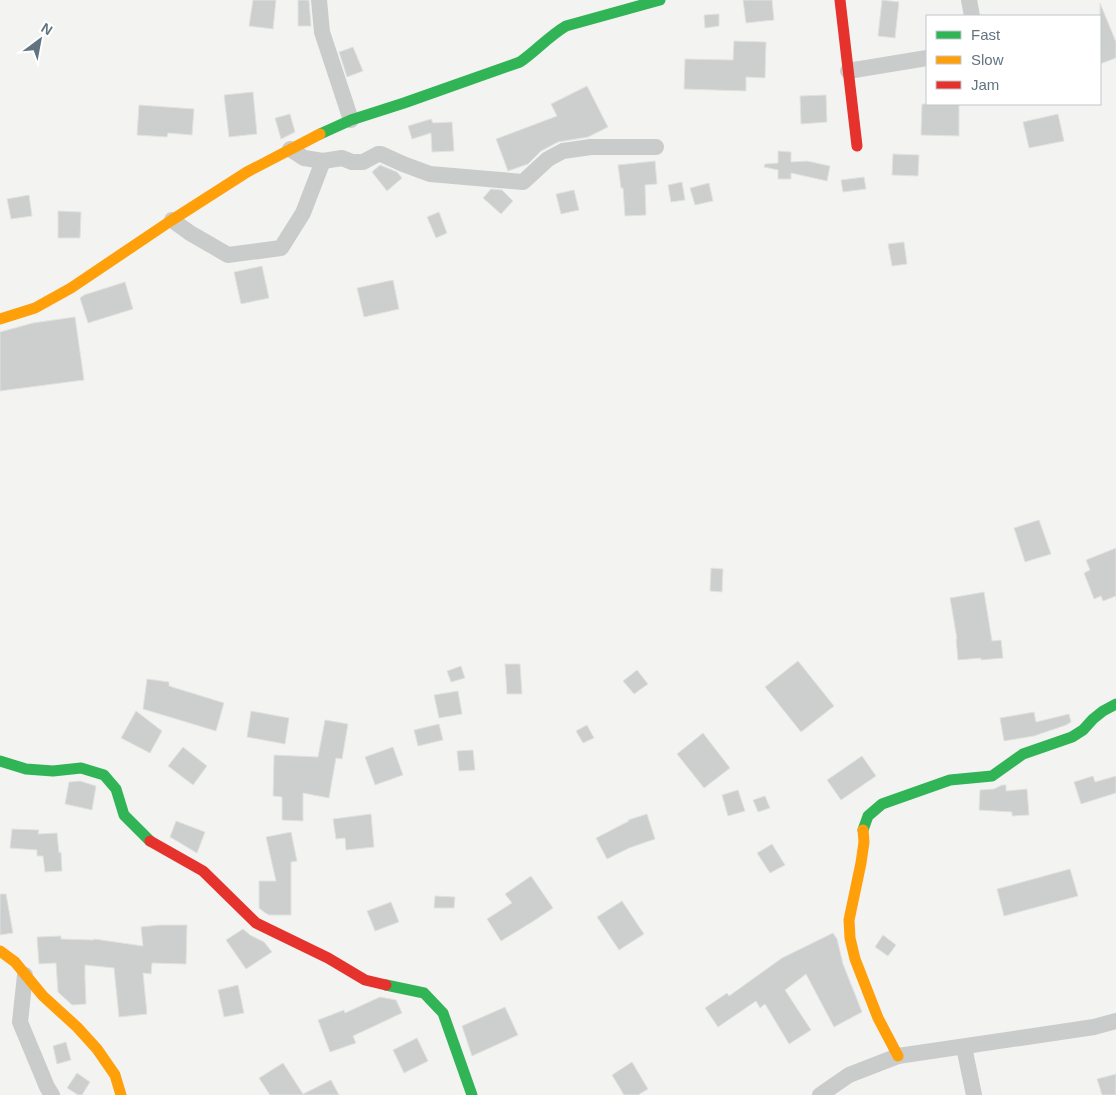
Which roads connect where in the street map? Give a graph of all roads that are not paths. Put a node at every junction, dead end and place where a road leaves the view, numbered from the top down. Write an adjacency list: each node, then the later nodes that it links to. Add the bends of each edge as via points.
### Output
1 (319, 0): 8 (street, via 322,32)
2 (660, 0): 8 (street, via 566,26 520,62)
3 (840, 0): 7 (street)
4 (969, 0): 5 (street)
5 (972, 15)
6 (926, 58): 7 (street)
7 (848, 71): 9 (street)
8 (351, 120): 11 (street)
9 (857, 146)
10 (656, 147): 12 (street, via 591,147 563,151 548,159 523,182 430,174 381,154 363,162 342,158)
11 (290, 149): 12 (street, via 304,158); 13 (street)
12 (323, 161): 13 (street, via 303,213 281,248 228,255)
13 (172, 220): 14 (street, via 71,288 34,308)
14 (0, 320)
15 (1116, 704): 21 (street, via 1072,737 1023,754 992,776 950,780 882,804 868,816 863,828 864,842 850,920 850,938 878,1018)
16 (0, 761): 24 (street, via 26,769 81,768 104,775 116,789 124,815 148,840 203,871 256,923 365,980 424,993 443,1013)
17 (0, 951): 18 (street)
18 (25, 975): 22 (street, via 20,1022); 23 (street, via 97,1049 115,1075)
19 (1116, 1021): 20 (street)
20 (964, 1047): 21 (street); 26 (street)
21 (898, 1056): 25 (street, via 850,1075)
22 (52, 1095)
23 (121, 1095)
24 (472, 1095)
25 (820, 1095)
26 (974, 1095)

